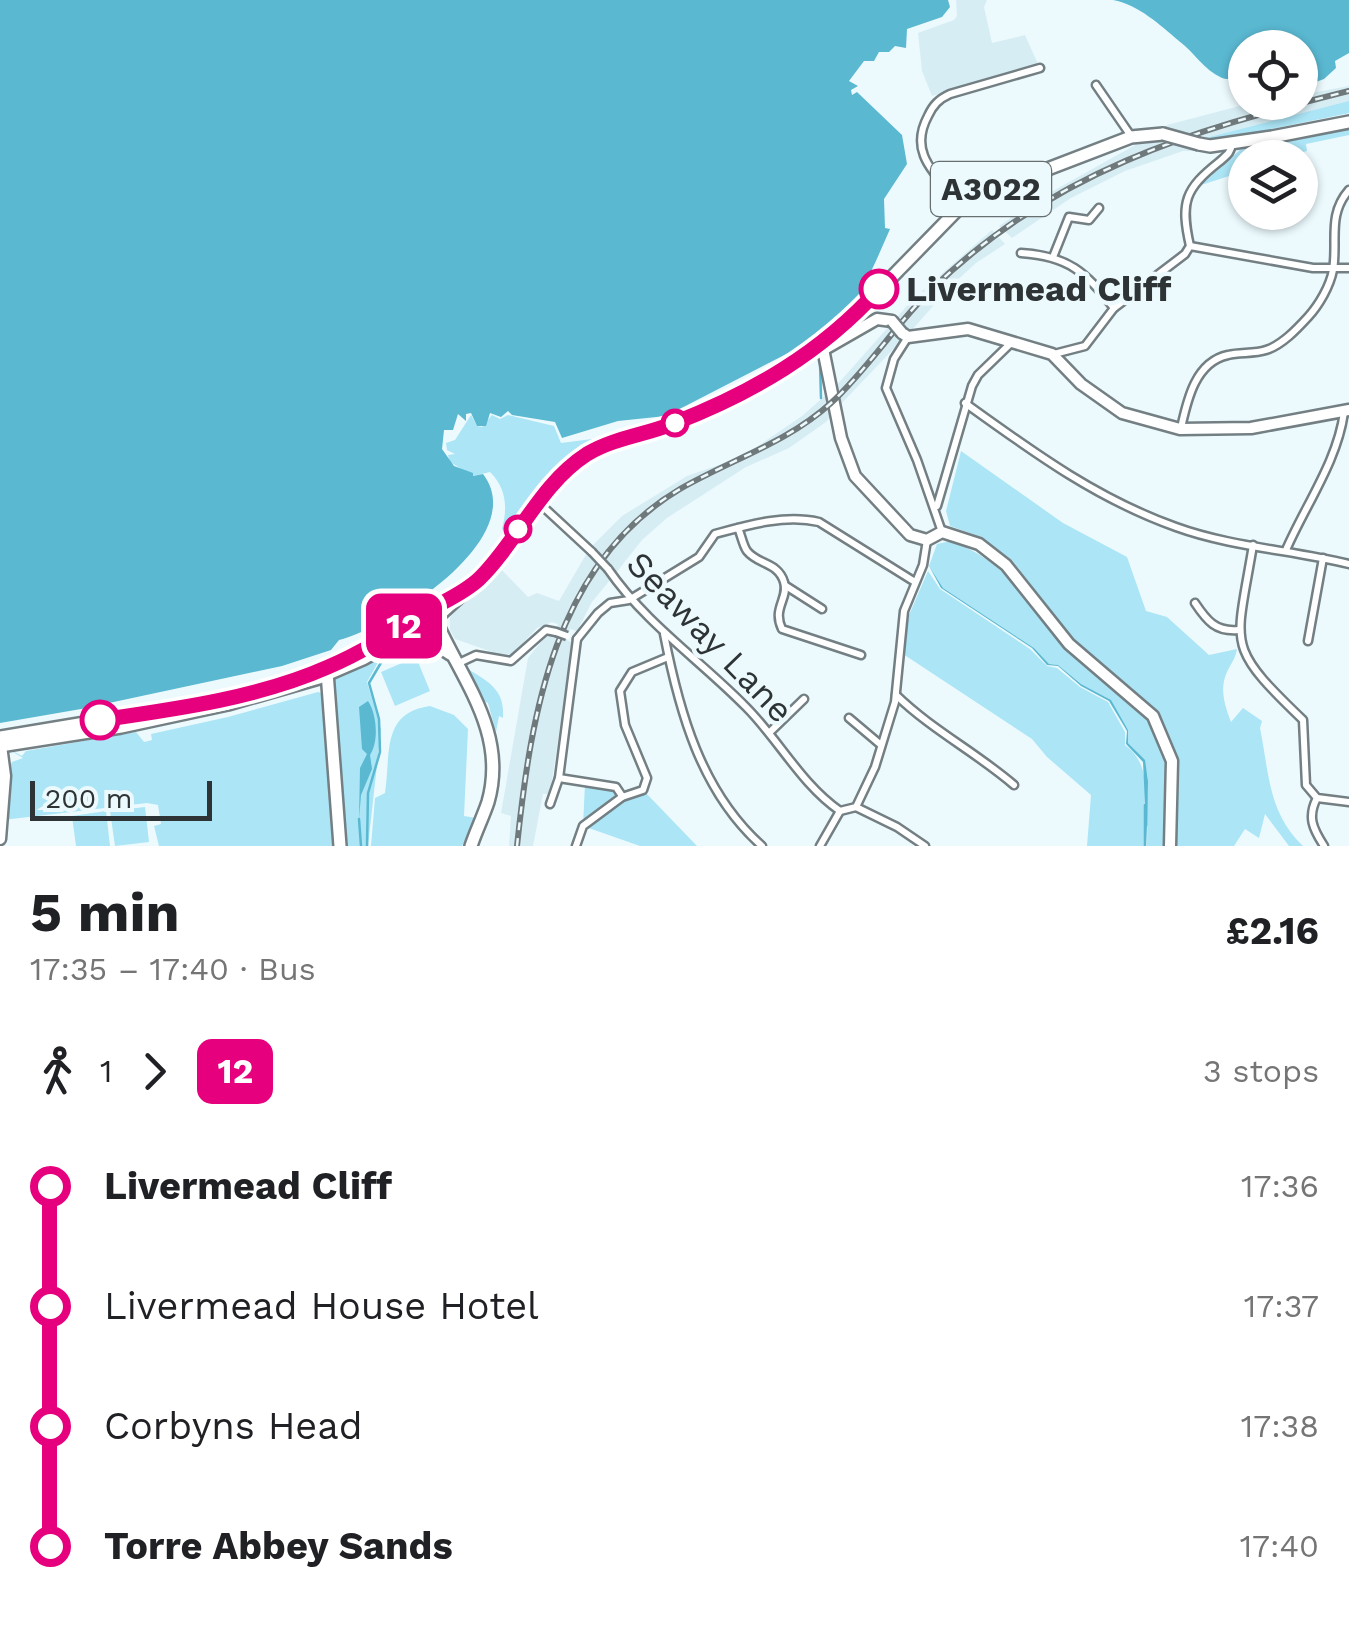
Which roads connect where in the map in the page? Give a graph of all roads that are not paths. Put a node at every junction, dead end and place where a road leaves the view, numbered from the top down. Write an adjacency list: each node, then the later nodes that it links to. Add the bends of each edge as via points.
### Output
1 (1040, 68): 9 (street, via 950,94 932,108 920,151)
2 (1096, 86): 4 (street)
3 (1349, 122): 5 (main road, A3022)
4 (1131, 137): 6 (main road, A3022, bridge); 9 (main road, A3022)
5 (1244, 140)
6 (1228, 142)
7 (1228, 154): 11 (street, via 1191,186 1185,213)
8 (1349, 190): 15 (street, via 1334,220)
9 (962, 204): 19 (main road, A3022)
10 (1099, 208): 13 (street, via 1089,220 1069,217)
11 (1190, 246): 15 (street); 16 (street)
12 (1021, 253): 13 (street)
13 (1053, 257): 16 (street, via 1079,268)
14 (1349, 268): 15 (street)
15 (1334, 269): 23 (street, via 1312,313 1278,344 1227,355 1204,368)
16 (1114, 308): 20 (street, via 1085,346)
17 (905, 335): 18 (street, via 968,329); 19 (street, bridge, via 892,321 877,319); 25 (street, via 886,388)
18 (1011, 343): 20 (street); 21 (street, via 978,375)
19 (822, 347): 24 (main road, A3022, via 734,398 597,449); 28 (street, via 855,476 910,534)
20 (1052, 354): 23 (street, via 1122,414)
21 (966, 403): 25 (street); 29 (street, via 1114,502 1180,529)
22 (1346, 410): 23 (street, via 1251,428); 30 (street)
23 (1180, 429)
24 (538, 502): 35 (main road, A3022); 36 (street, Seaway Lane, bridge, via 608,569)
25 (936, 510): 27 (street)
26 (738, 528): 33 (street, via 802,518 818,522); 34 (street, via 748,552 778,569); 36 (street, via 715,534 699,557)
27 (942, 532): 28 (street); 72 (street, via 978,544 1006,565 1068,644 1153,716 1172,761)
28 (926, 540): 33 (street)
29 (1253, 544): 30 (street); 41 (street)
30 (1286, 550): 31 (street)
31 (1323, 558): 32 (street); 46 (street)
32 (1349, 564)
33 (915, 582): 51 (street, via 900,633)
34 (786, 586): 38 (street); 47 (street, via 778,613 782,629)
35 (464, 591): 39 (main road, A3022); 40 (main road, A3022)
36 (629, 600): 42 (street, Seaway Lane); 44 (street, via 610,603)
37 (1196, 603): 41 (street, via 1216,628)
38 (822, 608)
39 (435, 619): 40 (main road); 43 (main road)
40 (418, 623): 43 (main road); 45 (main road, A3022); 50 (main road, A3022)
41 (1238, 630): 60 (street, via 1254,671 1303,720 1306,785)
42 (664, 634): 48 (street); 54 (street, Seaway Lane)
43 (436, 638): 45 (main road, A3022); 49 (main road)
44 (577, 639): 49 (street, bridge, via 546,630 511,661 476,656); 57 (street)
45 (396, 641): 50 (main road, A3022)
46 (1308, 641)
47 (862, 655)
48 (668, 657): 59 (street, via 632,672 620,691 625,725 648,778 643,790); 69 (street, via 707,773)
49 (457, 662): 67 (main road, via 490,740 488,800)
50 (327, 672): 55 (main road); 66 (main road)
51 (896, 695): 56 (street); 58 (street)
52 (804, 700): 54 (street)
53 (849, 718): 56 (street)
54 (770, 732): 64 (street, Seaway Lane, via 812,790)
55 (1, 744): 65 (street)
56 (882, 746): 63 (street)
57 (559, 778): 59 (street, via 616,788); 62 (street)
58 (1014, 785)
59 (622, 796): 68 (street, via 584,826)
60 (1316, 798): 61 (street); 73 (street, via 1311,820)
61 (1349, 802)
62 (550, 804)
63 (856, 807): 64 (street); 71 (street)
64 (840, 811): 70 (street)
65 (0, 839)
66 (340, 846)
67 (471, 846)
68 (576, 846)
69 (762, 846)
70 (820, 846)
71 (925, 846)
72 (1170, 846)
73 (1324, 846)

